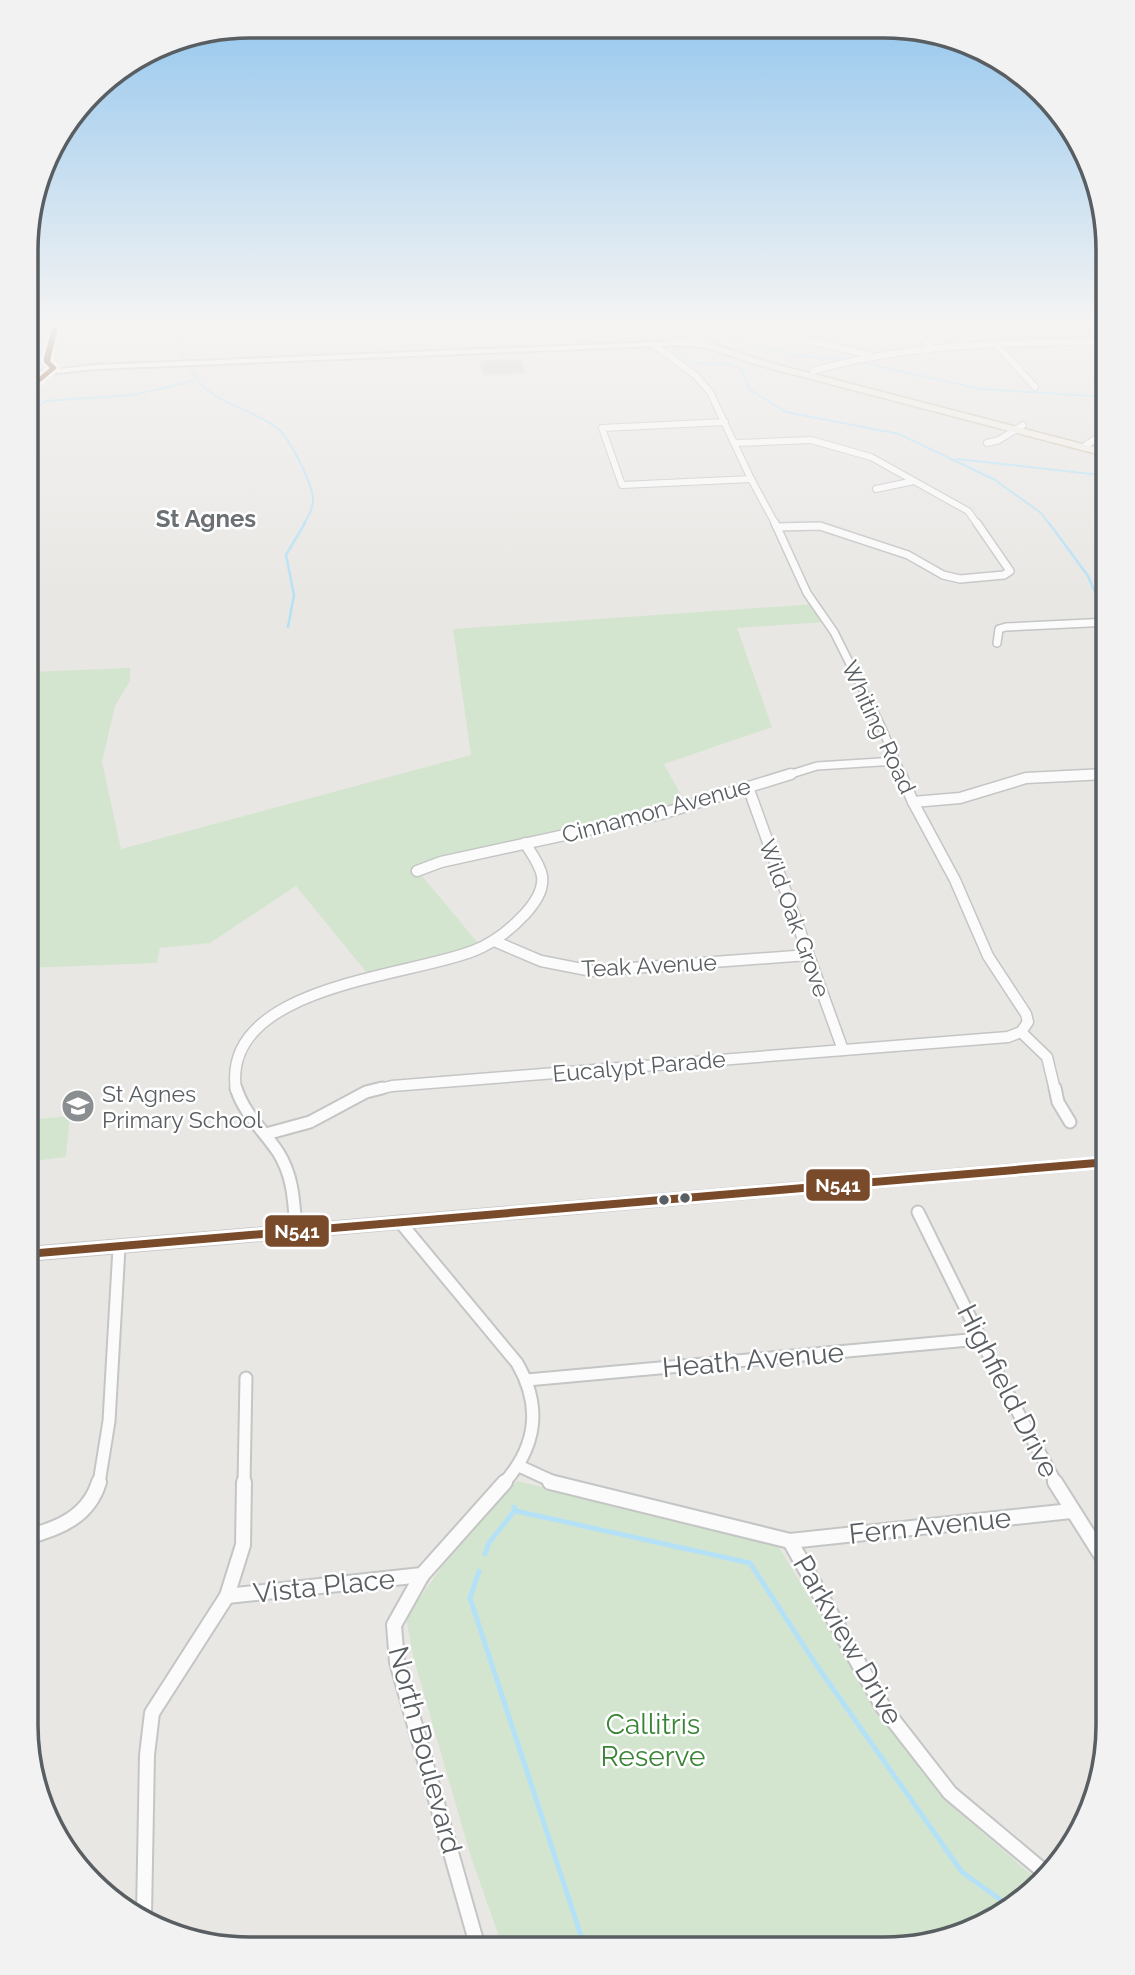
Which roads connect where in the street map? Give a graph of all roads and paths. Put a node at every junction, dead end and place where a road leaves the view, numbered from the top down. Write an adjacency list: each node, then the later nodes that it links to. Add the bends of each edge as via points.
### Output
1 (722, 416): 4 (street, Whiting Road)
2 (971, 416): 5 (main road)
3 (977, 416): 5 (main road)
4 (725, 422): 7 (street, Whiting Road); 12 (street, via 602,428 622,485)
5 (1020, 428): 8 (street); 9 (main road)
6 (1096, 439): 9 (street)
7 (736, 443): 12 (street, Whiting Road); 13 (street, via 826,442 870,457)
8 (987, 443)
9 (1087, 445): 10 (main road); 11 (main road)
10 (1096, 446)
11 (1096, 449)
12 (751, 479): 15 (street, Whiting Road)
13 (914, 481): 14 (street); 15 (street, via 968,511 1010,572 960,579 908,555 820,526)
14 (876, 489)
15 (777, 527): 18 (street, Whiting Road, via 807,593 834,632)
16 (1096, 623): 17 (street, via 1006,627 999,629)
17 (996, 643)
18 (895, 761): 20 (street, Cinnamon Avenue, via 817,766); 21 (street, Whiting Road)
19 (1096, 775): 21 (street, via 1026,778 960,798)
20 (748, 787): 22 (street, Cinnamon Avenue, via 661,814); 25 (street, Wild Oak Grove)
21 (913, 802): 26 (street, Whiting Road, via 955,880 988,956 1026,1014 1028,1022)
22 (525, 843): 23 (street, Cinnamon Avenue); 24 (street, via 542,877 538,895 523,921)
23 (418, 871)
24 (494, 941): 25 (street, Teak Avenue, via 523,957 592,971); 29 (street, via 483,949 302,996 264,1019 237,1054 232,1078 240,1105)
25 (808, 955): 27 (street, Wild Oak Grove)
26 (1021, 1032): 27 (street, Eucalypt Parade, via 1008,1037); 28 (street, via 1047,1057 1058,1102)
27 (843, 1050): 29 (street, Eucalypt Parade, via 392,1086 366,1092 310,1122)
28 (1070, 1122)
29 (266, 1134): 33 (street, via 288,1169)
30 (1096, 1163): 32 (main road)
31 (918, 1212): 36 (street, Highfield Drive)
32 (400, 1222): 33 (main road); 38 (street, North Boulevard, via 502,1343)
33 (296, 1232): 34 (main road)
34 (120, 1248): 35 (main road); 41 (street, via 104,1465 92,1500 70,1522)
35 (38, 1253)
36 (980, 1339): 38 (street, Heath Avenue); 40 (street, Highfield Drive)
37 (246, 1378): 45 (street, via 243,1545)
38 (527, 1380): 39 (street, North Boulevard, via 535,1419)
39 (519, 1466): 42 (street, Parkview Drive, via 551,1482); 44 (street, North Boulevard)
40 (1070, 1511): 42 (street, Fern Avenue); 43 (street, Highfield Drive)
41 (38, 1532)
42 (790, 1541): 46 (street, Parkview Drive, via 891,1718 950,1793)
43 (1096, 1549)
44 (422, 1575): 45 (street, Vista Place); 48 (street, North Boulevard, via 394,1625 397,1662)
45 (227, 1596): 47 (street, via 152,1713)
46 (1040, 1869)
47 (144, 1908)
48 (475, 1937)

